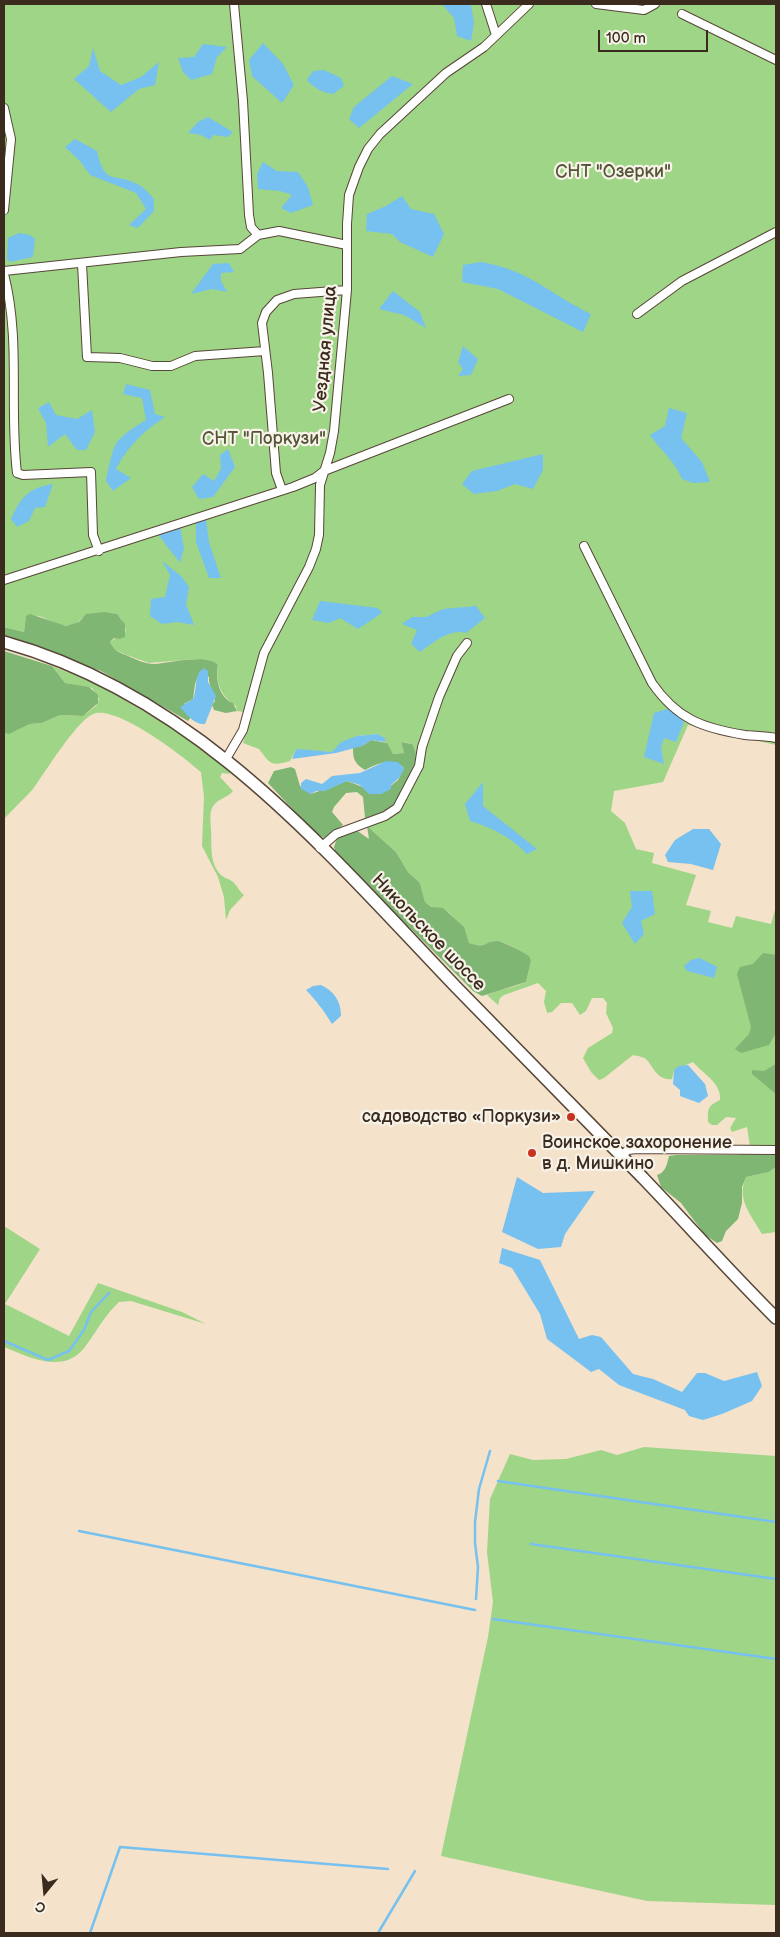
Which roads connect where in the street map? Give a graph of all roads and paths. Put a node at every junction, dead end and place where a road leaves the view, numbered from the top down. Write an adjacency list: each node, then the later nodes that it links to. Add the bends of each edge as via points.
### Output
1 (234, 4): 11 (street, via 249,215 251,227)
2 (486, 4): 7 (street)
3 (529, 4): 7 (street, Уездная улица)
4 (596, 4): 5 (street, via 644,10)
5 (655, 4)
6 (682, 14): 8 (street)
7 (496, 35): 13 (street, Уездная улица, via 446,73 368,149 349,195)
8 (776, 60)
9 (4, 108): 10 (street, via 11,139)
10 (4, 210)
11 (258, 235): 13 (street, via 279,231); 14 (street, via 240,249 181,252)
12 (775, 235): 17 (street, via 682,281)
13 (347, 245): 16 (street, Уездная улица)
14 (82, 264): 15 (street); 18 (street, via 87,357 120,358 152,366 171,366 195,356)
15 (4, 272): 23 (street, via 10,297 15,361 17,473 23,476 91,472 93,535)
16 (348, 290): 18 (street, via 294,294 277,300 266,312 262,324); 20 (street, Уездная улица, via 334,431)
17 (637, 314)
18 (265, 351): 21 (street, via 276,473)
19 (510, 399): 20 (street)
20 (324, 471): 21 (street, via 315,478); 28 (street, Уездная улица, via 316,549 264,653 243,730)
21 (282, 490): 23 (street, via 147,532)
22 (584, 546): 27 (street, via 662,697 697,725)
23 (99, 551): 24 (street)
24 (4, 580)
25 (4, 642): 28 (main road, Никольское шоссе, via 100,678 148,704)
26 (467, 643): 29 (street, via 457,656 438,697 419,766 397,808 385,816 336,834)
27 (776, 738)
28 (226, 758): 29 (main road, Никольское шоссе)
29 (320, 848): 31 (main road, Никольское шоссе)
30 (776, 1150): 31 (street, via 637,1149 628,1150)
31 (622, 1156): 32 (main road, Никольское шоссе)
32 (776, 1318)

